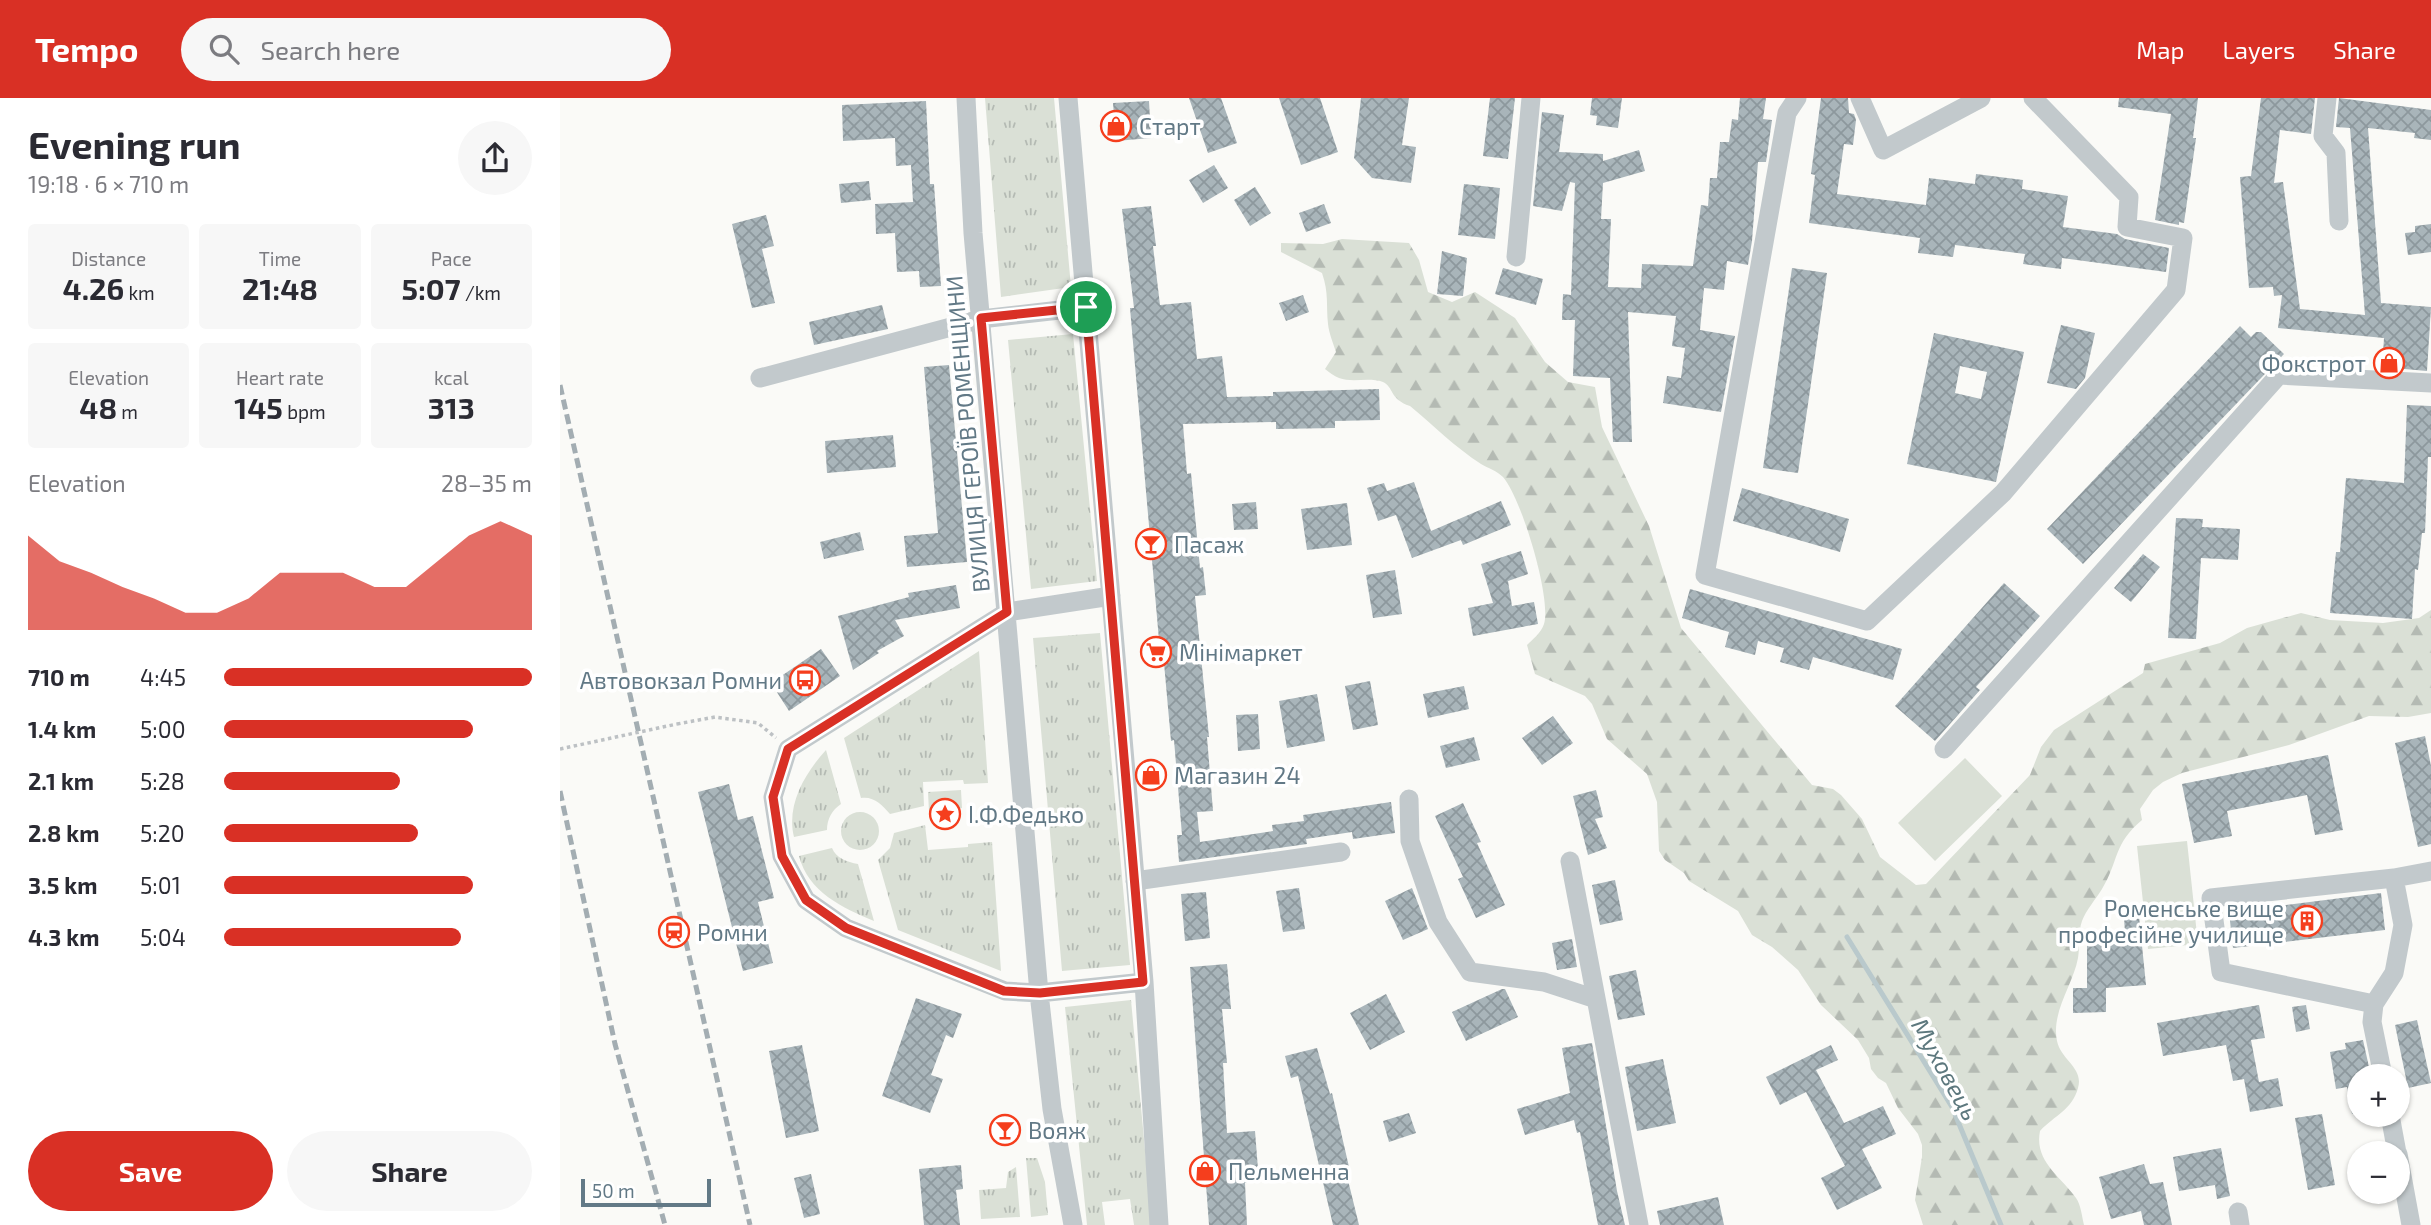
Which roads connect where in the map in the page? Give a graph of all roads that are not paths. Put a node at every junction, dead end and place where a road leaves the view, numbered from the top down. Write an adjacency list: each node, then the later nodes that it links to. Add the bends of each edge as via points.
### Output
1 (966, 98): 12 (street, ВУЛИЦЯ ГЕРОЇВ РОМЕНЩИНИ)
2 (1068, 98): 11 (street)
3 (1531, 98): 10 (street)
4 (1797, 98): 7 (street, via 1787,113 1704,575 1867,621 2003,493 2176,290 2183,237 2127,227 2129,197)
5 (1860, 98): 6 (street, via 1883,150)
6 (1981, 98)
7 (2033, 98)
8 (2327, 98): 9 (street, via 2323,136 2336,153)
9 (2339, 220)
10 (1516, 257)
11 (1086, 307): 12 (street); 15 (street)
12 (981, 318): 13 (street); 16 (street, ВУЛИЦЯ ГЕРОЇВ РОМЕНЩИНИ)
13 (760, 377)
14 (2431, 383): 17 (street, via 2279,375)
15 (1111, 596): 16 (street); 23 (street)
16 (1007, 612): 25 (street, ВУЛИЦЯ ГЕРОЇВ РОМЕНЩИНИ); 25 (street, via 788,749 773,797 782,856 806,900 846,928 956,972 1004,991)
17 (1944, 748)
18 (1409, 799): 26 (street, via 1410,841 1438,922 1470,972 1544,982)
19 (1341, 852): 23 (street)
20 (1570, 861): 26 (street)
21 (2431, 871): 22 (street)
22 (2394, 878): 27 (street, via 2403,925 2395,973); 27 (street, via 2211,898 2221,972)
23 (1135, 881): 24 (street)
24 (1143, 982): 25 (street); 31 (street)
25 (1040, 993): 30 (street, ВУЛИЦЯ ГЕРОЇВ РОМЕНЩИНИ, via 1052,1109)
26 (1596, 999): 32 (street)
27 (2373, 1013): 28 (street)
28 (2381, 1064)
29 (2407, 1204): 33 (street)
30 (1073, 1225)
31 (1159, 1225)
32 (1639, 1225)
33 (2411, 1225)

